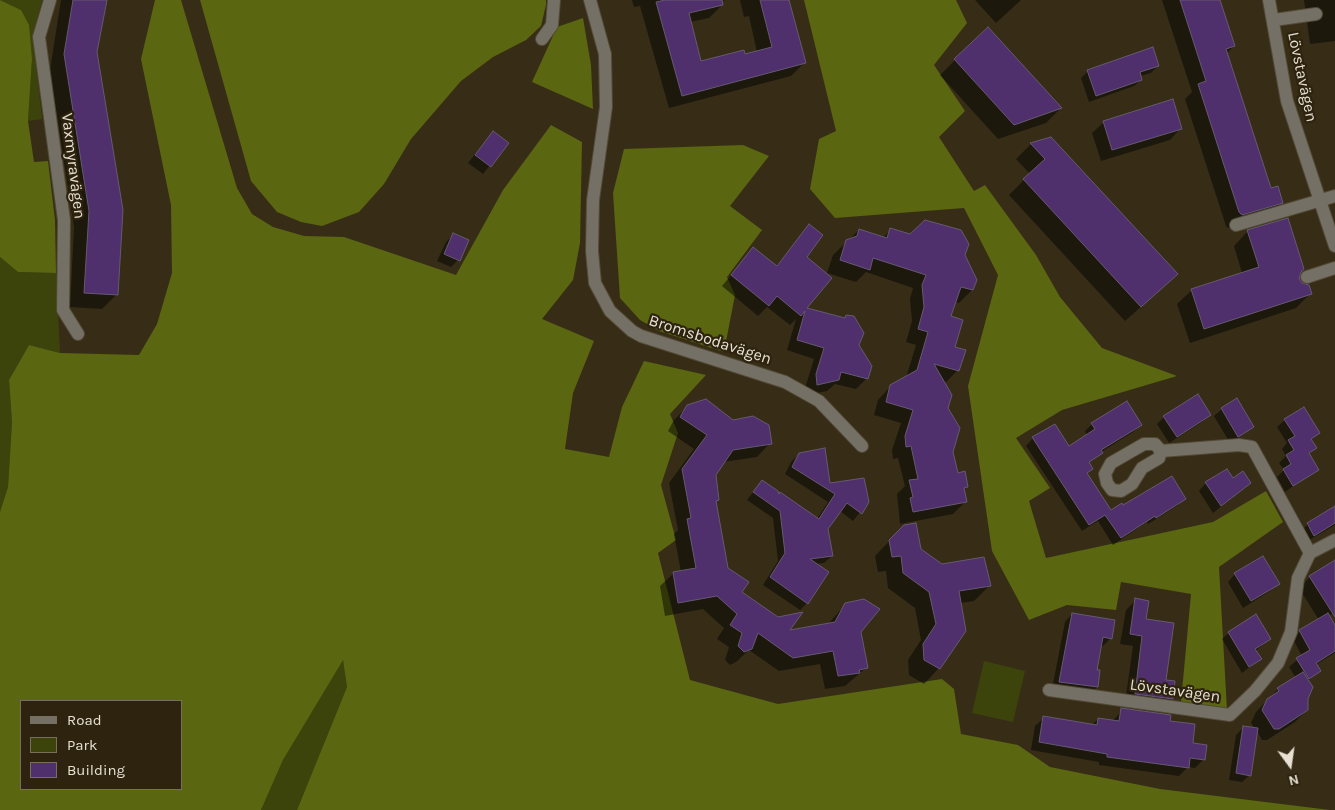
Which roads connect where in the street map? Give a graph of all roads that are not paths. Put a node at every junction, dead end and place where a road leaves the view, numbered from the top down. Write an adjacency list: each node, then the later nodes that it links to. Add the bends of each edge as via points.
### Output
1 (50, 0): 14 (street, Vaxmyravägen, via 40,37 64,220 63,310)
2 (554, 0): 7 (street, via 552,25)
3 (590, 0): 15 (street, Bromsbodavägen, via 605,54 606,107 593,200 592,252 595,283 610,311 641,336 785,382 819,401)
4 (1269, 0): 6 (street, Lövstavägen)
5 (1316, 14): 6 (street)
6 (1274, 20): 9 (street, Lövstavägen, via 1287,101)
7 (542, 39)
8 (1335, 196): 9 (street)
9 (1319, 200): 10 (street); 11 (street, Lövstavägen)
10 (1236, 225)
11 (1335, 246)
12 (1335, 268): 13 (street)
13 (1307, 278)
14 (78, 334)
15 (862, 446)
16 (1162, 451): 18 (street, via 1239,445 1252,447)
17 (1335, 540): 18 (street)
18 (1310, 553): 19 (street, Lövstavägen, via 1298,578 1291,632 1278,662 1230,716)
19 (1049, 690)

